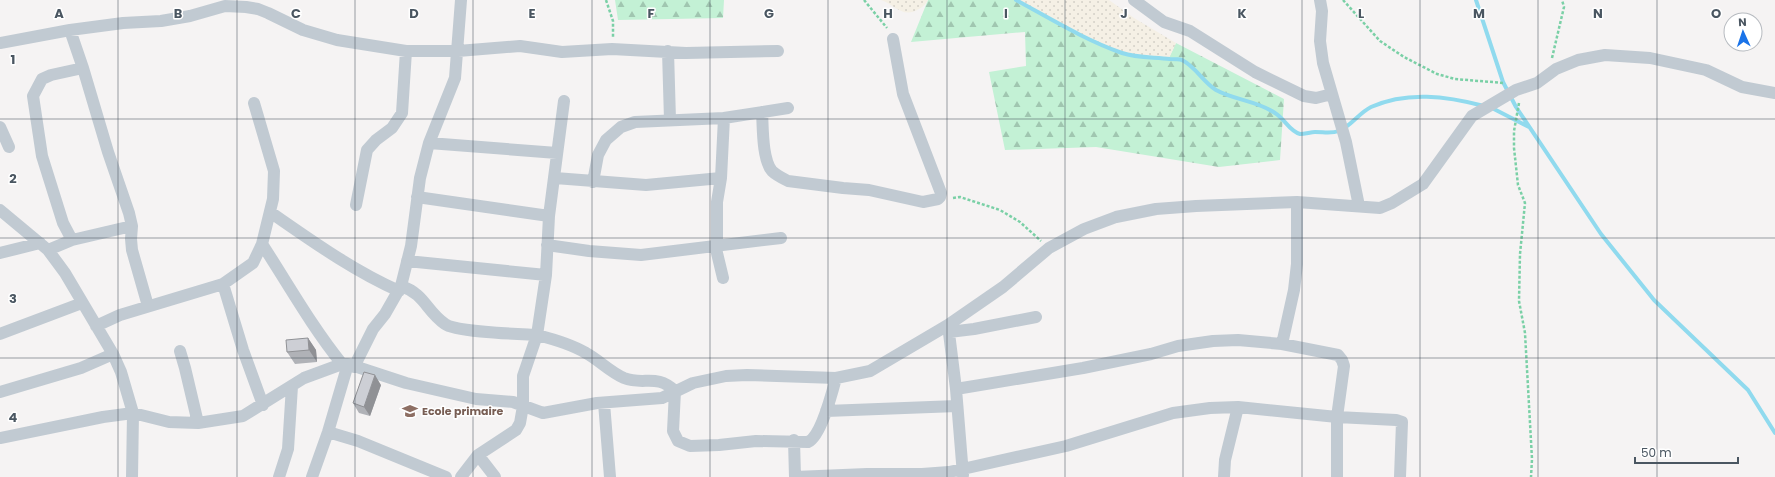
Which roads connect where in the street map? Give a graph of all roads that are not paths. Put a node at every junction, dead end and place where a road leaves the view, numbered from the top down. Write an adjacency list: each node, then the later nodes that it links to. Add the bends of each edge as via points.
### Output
1 (461, 0): 9 (street)
2 (1134, 0): 14 (street, via 1164,22 1190,31 1254,72 1304,96 1316,98)
3 (1320, 0): 14 (street, via 1320,41)
4 (225, 3): 5 (street, via 190,16); 8 (street, via 258,9 303,30 337,40)
5 (70, 30): 7 (street); 12 (street)
6 (893, 39): 18 (street, via 903,94 941,193 940,197 924,202 869,190 784,179 772,170 766,159)
7 (0, 43)
8 (406, 51): 9 (street); 30 (street, via 402,113 392,128 367,150)
9 (458, 51): 10 (street, via 520,46 562,52 612,49); 22 (street, via 455,78)
10 (668, 51): 11 (street); 20 (street)
11 (778, 51)
12 (83, 68): 35 (street); 37 (street, via 42,79 33,96 42,156 63,223)
13 (1775, 93): 31 (street, via 1742,87 1706,70 1650,58 1605,55 1578,60 1556,69 1537,83 1516,90 1472,116 1423,184 1380,208)
14 (1332, 94): 31 (street, via 1346,142)
15 (564, 101): 24 (street)
16 (254, 103): 33 (street, via 274,171)
17 (788, 108): 18 (street)
18 (762, 112): 19 (street)
19 (724, 118): 20 (street); 26 (street)
20 (670, 120): 27 (street, via 635,122 621,127 606,140 598,155)
21 (0, 127): 23 (street)
22 (428, 143): 24 (street); 28 (street)
23 (9, 147)
24 (557, 153): 25 (street)
25 (555, 178): 27 (street); 34 (street)
26 (721, 178): 27 (street, via 646,185); 41 (street, via 717,202)
27 (594, 182)
28 (417, 197): 34 (street); 43 (street)
29 (1297, 202): 31 (street); 52 (street, via 1196,206 1149,210 1116,217 1084,229 1049,248 1003,287); 55 (street, via 1297,264)
30 (356, 205)
31 (1359, 206)
32 (0, 210): 40 (street)
33 (270, 212): 38 (street); 47 (street, via 314,244 369,278)
34 (550, 216): 39 (street)
35 (132, 226): 37 (street); 49 (street, via 132,250)
36 (781, 238): 41 (street)
37 (72, 240): 40 (street)
38 (262, 244): 46 (street, via 252,263); 58 (street, via 330,349)
39 (547, 245): 41 (street, via 641,255); 44 (street)
40 (44, 246): 42 (street); 48 (street, via 65,273)
41 (718, 246): 45 (street, via 718,260)
42 (0, 253)
43 (408, 261): 44 (street); 47 (street)
44 (546, 276): 54 (street)
45 (723, 278)
46 (223, 284): 49 (street); 65 (street)
47 (400, 289): 54 (street, via 412,290 421,297 446,326); 58 (street)
48 (82, 303): 51 (street); 53 (street)
49 (148, 306): 51 (street)
50 (1036, 317): 52 (street, via 974,329)
51 (96, 326): 57 (street)
52 (948, 328): 59 (street, via 870,371); 61 (street)
53 (0, 334)
54 (537, 336): 62 (street, via 552,338 586,353 624,378 657,380); 66 (street, via 523,376)
55 (1282, 344): 61 (street, via 1238,340 1192,344 1083,368); 71 (street, via 1338,355 1342,360 1344,366)
56 (180, 351): 72 (street)
57 (113, 354): 63 (street, via 81,368); 70 (street, via 122,372)
58 (348, 365): 60 (street, via 304,378); 66 (street, via 406,383 476,399 513,402); 73 (street)
59 (836, 378): 62 (street, via 726,376 693,383); 69 (street)
60 (292, 386): 65 (street, via 279,392); 81 (street, via 288,449)
61 (956, 389): 67 (street)
62 (675, 391): 64 (street, via 662,398); 75 (street, via 673,431 678,441 690,446)
63 (0, 392)
64 (604, 403): 66 (street, via 543,413); 86 (street)
65 (263, 405): 72 (street, via 243,416)
66 (523, 406): 76 (street, via 516,430)
67 (957, 406): 69 (street); 77 (street)
68 (1238, 407): 71 (street); 77 (street, via 1172,413 1066,446); 87 (street)
69 (826, 411): 75 (street, via 813,439 808,442)
70 (133, 413): 72 (street, via 168,422); 74 (street); 80 (street)
71 (1337, 416): 88 (street); 89 (street, via 1402,422)
72 (198, 423)
73 (328, 432): 82 (street); 83 (street, via 358,441)
74 (0, 438)
75 (794, 440): 79 (street, via 795,477)
76 (478, 455): 84 (street); 85 (street)
77 (962, 473): 78 (street)
78 (898, 475): 79 (street)
79 (836, 476)
80 (132, 477)
81 (279, 477)
82 (312, 477)
83 (446, 477)
84 (461, 477)
85 (495, 477)
86 (610, 477)
87 (1224, 477)
88 (1337, 477)
89 (1400, 477)

